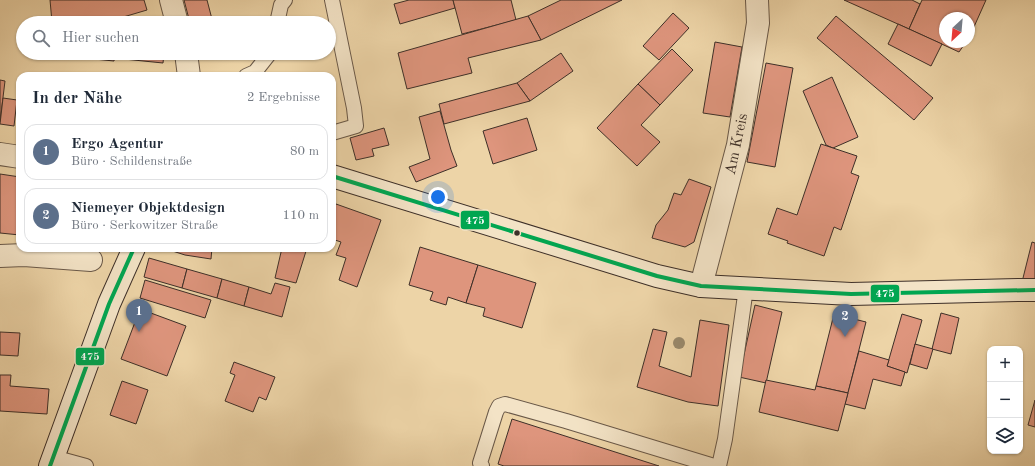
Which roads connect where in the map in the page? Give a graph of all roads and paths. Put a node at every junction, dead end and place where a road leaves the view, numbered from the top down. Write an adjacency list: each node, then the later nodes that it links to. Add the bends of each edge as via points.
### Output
1 (171, 0): 5 (street)
2 (285, 0): 6 (lane)
3 (332, 0): 7 (lane)
4 (757, 0): 20 (street, Am Kreis, via 758,23 738,145)
5 (175, 16)
6 (279, 16)
7 (335, 16)
8 (336, 20): 13 (lane, via 356,126)
9 (187, 60): 11 (street)
10 (264, 60): 12 (lane)
11 (188, 72)
12 (255, 72)
13 (336, 132)
14 (0, 154): 15 (street)
15 (16, 156)
16 (336, 177): 20 (street, via 657,276)
17 (132, 252): 23 (street, via 109,304)
18 (0, 256): 19 (street, via 24,255)
19 (91, 260)
20 (700, 286): 21 (street)
21 (746, 288): 22 (street, via 851,294); 27 (lane)
22 (1035, 290)
23 (52, 462): 24 (lane)
24 (86, 466)
25 (482, 466): 26 (lane, via 480,463 496,412 499,406 505,404)
26 (714, 466)
27 (719, 466)

